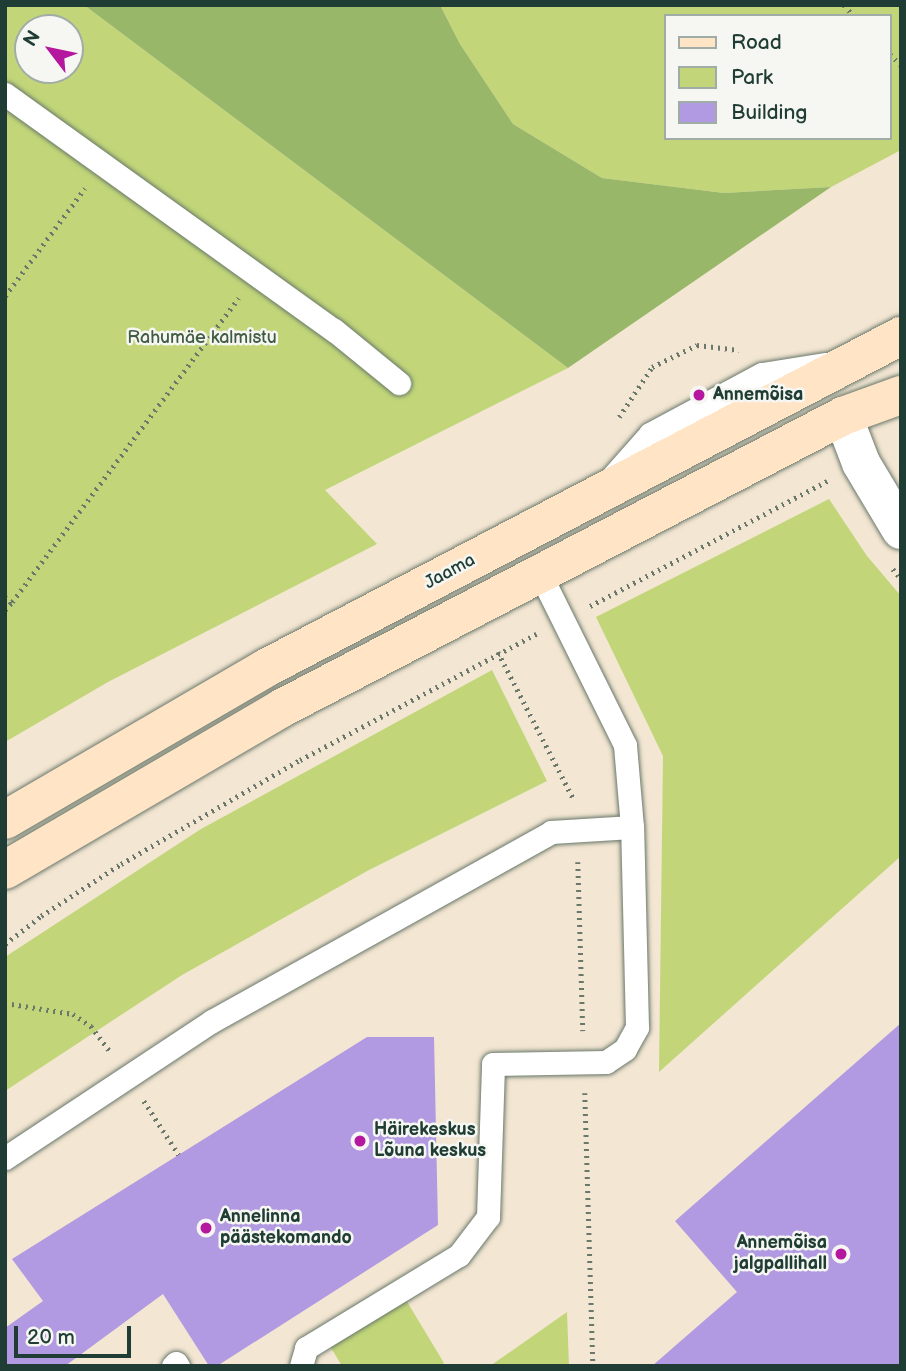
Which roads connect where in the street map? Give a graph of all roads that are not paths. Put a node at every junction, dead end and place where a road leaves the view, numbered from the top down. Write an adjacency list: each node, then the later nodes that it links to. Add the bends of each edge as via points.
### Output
1 (5, 94): 3 (lane, via 334,330)
2 (901, 336): 8 (main road, Jaama, via 266,668)
3 (400, 383)
4 (901, 395): 5 (main road)
5 (843, 416): 6 (street, via 861,463); 7 (main road)
6 (901, 530)
7 (540, 573): 9 (lane, via 625,745); 10 (main road, via 282,708)
8 (5, 820)
9 (632, 827): 11 (lane, via 551,832 212,1021); 14 (lane, via 637,1027 625,1049 606,1062 493,1064 488,1217 459,1255 306,1348)
10 (5, 870)
11 (5, 1158)
12 (173, 1366): 13 (lane)
13 (178, 1366)
14 (301, 1366)

